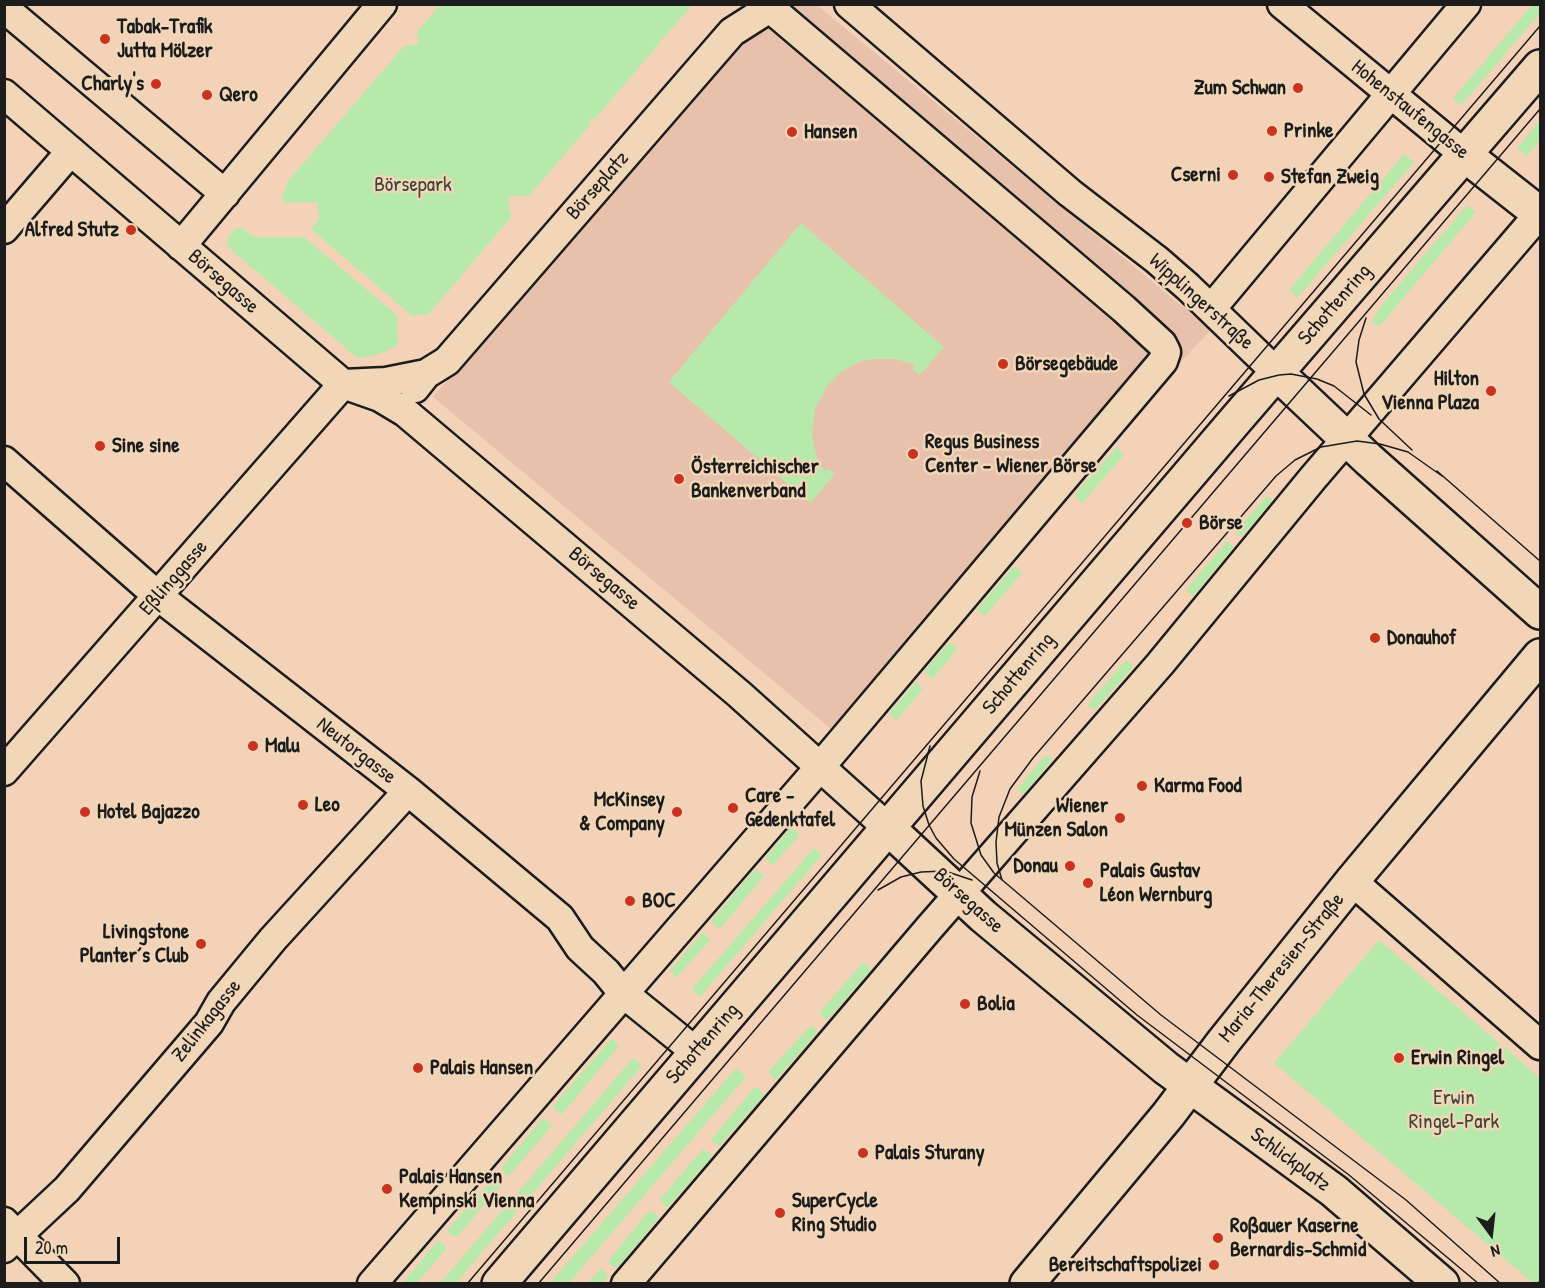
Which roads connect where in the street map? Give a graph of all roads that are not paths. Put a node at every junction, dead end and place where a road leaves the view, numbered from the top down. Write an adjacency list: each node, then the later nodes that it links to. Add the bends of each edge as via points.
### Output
1 (382, 4): 12 (street)
2 (849, 4): 16 (street, Wipplingerstraße)
3 (1281, 4): 9 (street, Hohenstaufengasse)
4 (1466, 4): 9 (street)
5 (773, 6): 18 (street, Börseplatz, via 732,32 447,361); 26 (street, via 1124,309 1166,352 1163,361)
6 (4, 8): 12 (street)
7 (1540, 67): 11 (main road, Schottenring)
8 (4, 94): 10 (street, Börsegasse)
9 (1391, 94): 11 (street, Hohenstaufengasse); 16 (street)
10 (71, 151): 14 (street); 15 (street, Börsegasse)
11 (1465, 155): 13 (main road, Hohenstaufengasse); 17 (main road, Schottenring)
12 (225, 194): 15 (street)
13 (1540, 213): 21 (street)
14 (4, 229)
15 (181, 246): 19 (street, Börsegasse)
16 (1211, 309): 17 (street, Wipplingerstraße)
17 (1277, 373): 21 (main road, Wipplingerstraße); 29 (main road, Schottenring)
18 (426, 374): 19 (street, Börseplatz); 20 (street, Börseplatz, via 412,393)
19 (343, 384): 20 (street, Börsegasse); 23 (street, Eßlinggasse)
20 (405, 412): 26 (street, Börsegasse)
21 (1347, 438): 24 (main road, Wipplingerstraße); 31 (street, via 1160,664)
22 (4, 461): 23 (street, Neutorgasse)
23 (158, 596): 27 (street, Eßlinggasse); 28 (street, Neutorgasse)
24 (1540, 612)
25 (1540, 656): 30 (main road, Maria-Theresien-Straße)
26 (820, 767): 29 (street, Börsegasse); 32 (street)
27 (4, 771)
28 (408, 791): 32 (street, Neutorgasse, via 560,918 580,948); 36 (street, Zelinkagasse, via 273,939 220,1002 209,1023 67,1190)
29 (888, 828): 31 (main road, Börsegasse); 34 (main road, Schottenring)
30 (1352, 881): 33 (street); 35 (main road, Maria-Theresien-Straße)
31 (959, 894): 35 (main road, Börsegasse); 40 (street)
32 (622, 993): 34 (street, Neutorgasse); 38 (street)
33 (1540, 1045)
34 (696, 1052): 39 (main road, Schottenring)
35 (1189, 1086): 41 (main road, Maria-Theresien-Straße); 42 (main road, Schlickplatz, via 1334,1191)
36 (8, 1235): 37 (street)
37 (65, 1284)
38 (372, 1284)
39 (499, 1284)
40 (626, 1284)
41 (1027, 1284)
42 (1442, 1284)

